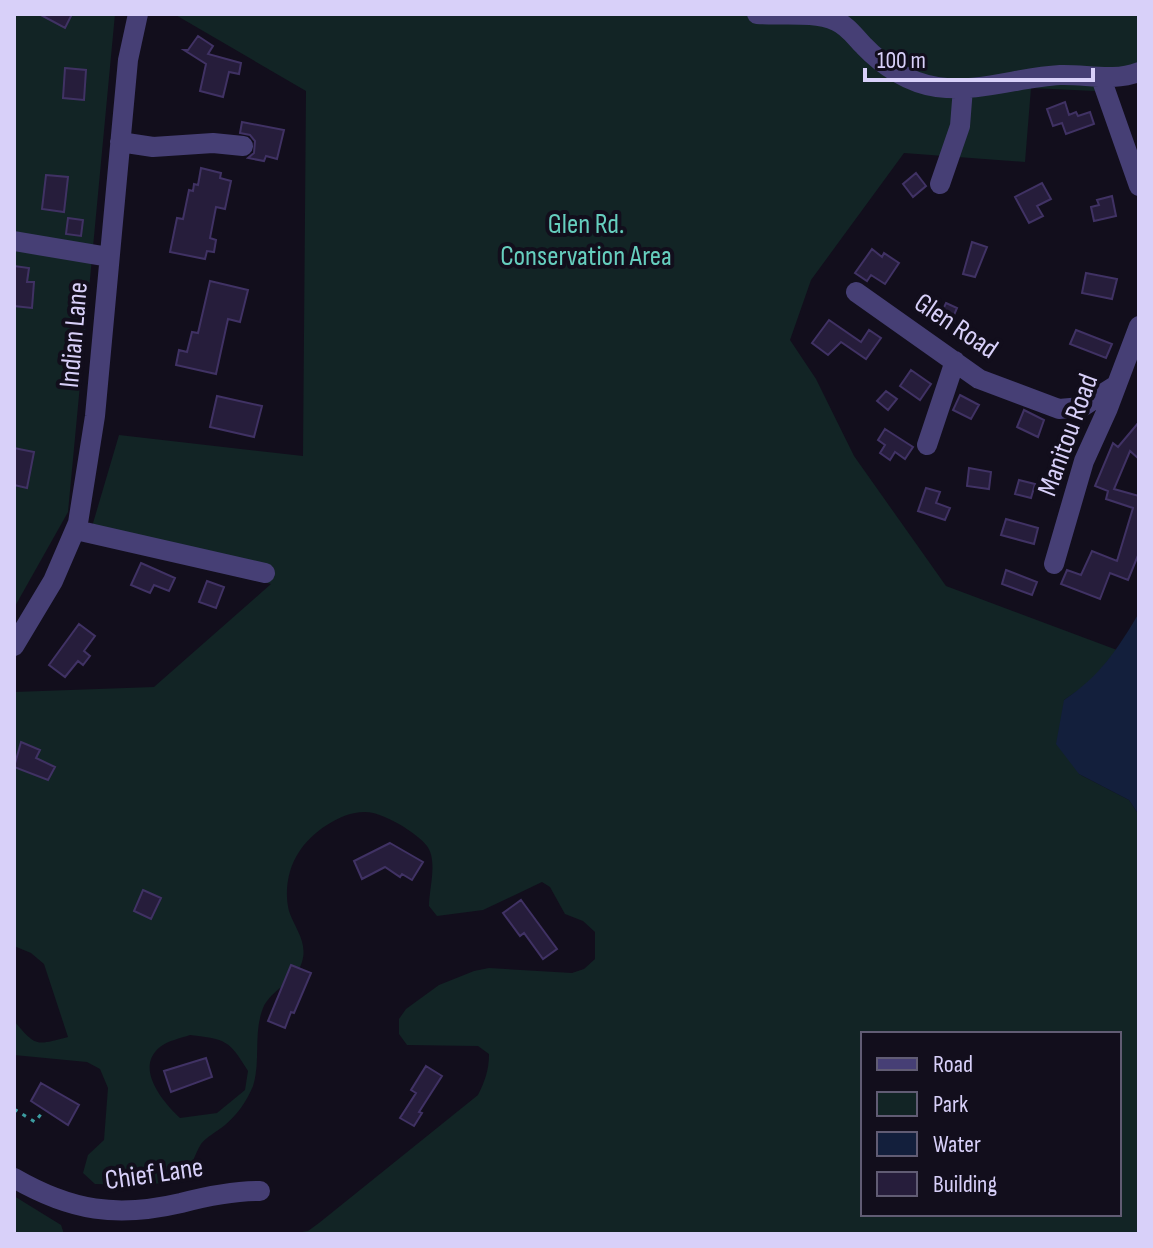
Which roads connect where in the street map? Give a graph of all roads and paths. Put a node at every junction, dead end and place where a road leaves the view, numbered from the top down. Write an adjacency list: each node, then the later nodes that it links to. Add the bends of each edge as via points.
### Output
1 (138, 14): 6 (street, Indian Lane)
2 (757, 14): 5 (street, via 839,22 883,64 909,78)
3 (1139, 72): 4 (street)
4 (1101, 78): 5 (street, via 1058,75); 9 (street)
5 (963, 88): 8 (street, via 960,126)
6 (120, 142): 7 (street); 11 (street, Indian Lane)
7 (243, 146)
8 (940, 184)
9 (1139, 186)
10 (14, 241): 11 (street)
11 (109, 257): 18 (street, Indian Lane, via 95,416)
12 (856, 292): 14 (street, Glen Road)
13 (1139, 326): 15 (street, Manitou Road)
14 (955, 361): 16 (street, Glen Road, via 979,379 1059,409 1082,407); 17 (street)
15 (1131, 368): 16 (street, Manitou Road)
16 (1115, 386): 19 (street, Manitou Road, via 1084,461)
17 (927, 445)
18 (76, 530): 20 (street); 21 (street, Indian Lane)
19 (1054, 564)
20 (265, 573)
21 (14, 646)
22 (14, 1109): 23 (path, via 34,1122)
23 (41, 1114)
24 (14, 1178): 25 (street, Chief Lane, via 55,1199 110,1212)
25 (260, 1191)

